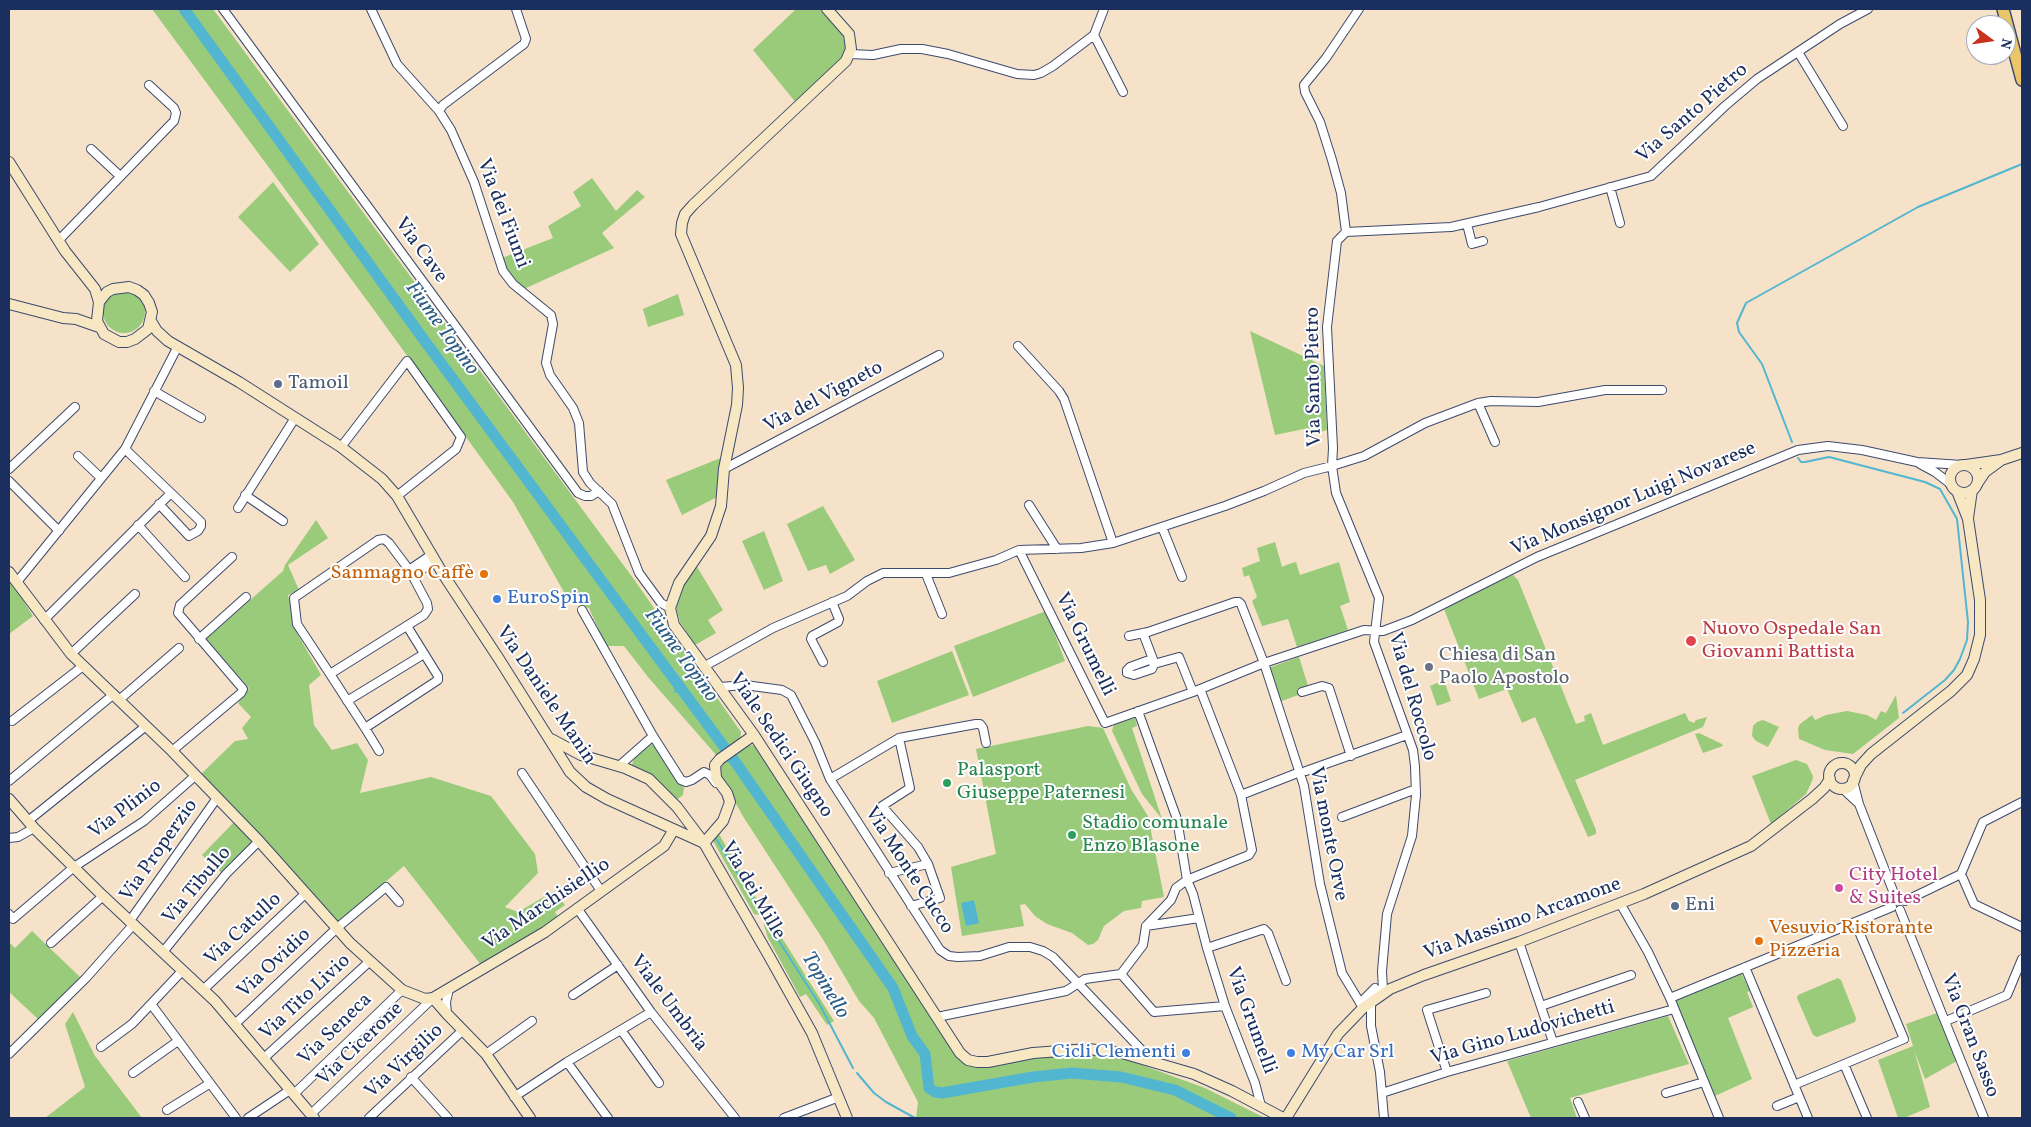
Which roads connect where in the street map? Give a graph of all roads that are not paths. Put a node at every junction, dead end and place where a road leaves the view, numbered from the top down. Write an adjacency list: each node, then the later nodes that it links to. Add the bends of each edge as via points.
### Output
1 (223, 9): 59 (street, Via Cave, via 578,493 591,496)
2 (371, 9): 15 (street, Via dei Fiumi, via 398,64)
3 (516, 9): 15 (street, via 526,39 524,44)
4 (827, 9): 11 (street, via 849,34)
5 (1104, 9): 9 (street)
6 (1359, 9): 23 (street, via 1304,85 1332,160 1341,193)
7 (1868, 9): 10 (street, Via Santo Pietro)
8 (2004, 9): 12 (main road)
9 (1094, 35): 11 (street, via 1053,66 1034,75 1017,74 922,49 901,49 873,55); 14 (street)
10 (1798, 52): 16 (street); 20 (street, Via Santo Pietro, via 1757,79 1651,176)
11 (849, 54): 54 (street, via 846,61 685,214 681,234 736,365 737,405)
12 (2022, 80)
13 (148, 84): 19 (street, via 174,108 175,117)
14 (1122, 92)
15 (439, 111): 59 (street, Via dei Fiumi, via 474,182 503,271 512,284 551,315 553,324 546,363 550,375 573,408 579,423 583,472)
16 (1844, 126)
17 (91, 149): 19 (street)
18 (9, 162): 24 (street)
19 (120, 176): 24 (street)
20 (1610, 187): 21 (street); 22 (street, Via Santo Pietro)
21 (1620, 223)
22 (1466, 224): 23 (street, Via Santo Pietro); 25 (street, via 1472,244)
23 (1346, 232): 51 (street, Via Santo Pietro, via 1337,241 1327,327)
24 (58, 240): 26 (street)
25 (1482, 241)
26 (88, 280): 27 (street, Via Daniele Manin); 29 (street, via 98,295)
27 (120, 286): 29 (street, via 107,292); 31 (street, Via Daniele Manin, via 144,295 152,312)
28 (9, 304): 30 (street)
29 (98, 305): 30 (street, via 87,316); 32 (street)
30 (76, 319): 32 (street)
31 (151, 321): 33 (street); 34 (street, Via Daniele Manin)
32 (99, 327): 33 (street, Via Daniele Manin, via 119,342 135,340)
33 (142, 335): 34 (street, Via Daniele Manin)
34 (168, 341): 35 (street, Via Daniele Manin)
35 (178, 346): 39 (street); 43 (street, Via Daniele Manin)
36 (1018, 346): 71 (street, via 1064,399)
37 (939, 355): 54 (street, Via del Vigneto)
38 (1662, 390): 40 (street, via 1605,390 1538,402)
39 (154, 391): 42 (street); 46 (street)
40 (1478, 403): 44 (street); 51 (street, via 1425,423 1364,456)
41 (75, 407): 53 (street)
42 (200, 418)
43 (295, 418): 45 (street, Via Daniele Manin); 61 (street)
44 (1495, 442)
45 (341, 447): 62 (street, Via Daniele Manin, via 382,478); 62 (street, via 407,361 461,437 456,449)
46 (125, 449): 55 (street); 60 (street)
47 (2022, 452): 49 (street)
48 (78, 456): 55 (street)
49 (2001, 460): 52 (street); 57 (street)
50 (1916, 462): 52 (street, Via Monsignor Luigi Novarese); 58 (street, Via Monsignor Luigi Novarese); 90 (street, Via Monsignor Luigi Novarese, via 1828,446 1798,450 1537,558 1412,620 1383,631)
51 (1332, 466): 69 (street, Via Santo Pietro); 90 (street, Via del Roccolo, via 1336,493 1379,598)
52 (1962, 466): 57 (street, via 1976,472); 58 (street, via 1952,472)
53 (9, 469)
54 (724, 469): 85 (street, via 721,506 711,536 679,583)
55 (101, 478): 70 (street)
56 (9, 481): 70 (street)
57 (1974, 487): 58 (street, via 1965,493); 66 (street, Via Massimo Arcamone)
58 (1954, 488): 66 (street, Via Massimo Arcamone)
59 (599, 491): 85 (street, Via dei Fiumi, via 612,506 638,573 661,603)
60 (171, 493): 63 (street); 63 (street, via 201,522 198,531 189,536)
61 (246, 496): 65 (street); 67 (street)
62 (397, 496): 75 (street, Via Daniele Manin)
63 (159, 504): 68 (street)
64 (1029, 505): 72 (street)
65 (238, 508)
66 (1968, 519): 119 (street, Via Massimo Arcamone, via 1981,622 1974,659 1967,674 1951,692)
67 (284, 521)
68 (138, 525): 79 (street); 88 (street)
69 (1162, 527): 71 (street, Via Santo Pietro); 80 (street)
70 (59, 531): 81 (street)
71 (1113, 543): 72 (street, Via Santo Pietro)
72 (1057, 549): 73 (street, Via Santo Pietro)
73 (1019, 550): 78 (street, Via Santo Pietro, via 969,568); 107 (street, Via Grumelli, via 1105,723)
74 (232, 557): 93 (street, via 178,608 178,613)
75 (433, 558): 77 (street); 113 (street, Via Daniele Manin)
76 (9, 572): 81 (street)
77 (411, 572): 89 (street, via 428,602 428,609); 101 (street, via 384,539 378,540 294,598 297,624)
78 (926, 574): 84 (street, Via Santo Pietro, via 883,573); 87 (street)
79 (186, 577)
80 (1182, 577)
81 (17, 582): 88 (street)
82 (135, 594): 95 (street)
83 (246, 597): 93 (street)
84 (832, 602): 97 (street, via 838,622 811,639); 100 (street, Via Santo Pietro, via 773,628)
85 (670, 608): 100 (street, Viale Sedici Giugno, via 674,625)
86 (582, 610): 114 (street)
87 (942, 614)
88 (44, 620): 95 (street)
89 (407, 626): 96 (street); 101 (street)
90 (1375, 629): 98 (street, Via Monsignor Luigi Novarese); 112 (street, Via del Roccolo, via 1374,642)
91 (1143, 633): 92 (street); 98 (street, Via monte Orve, via 1239,602); 103 (street, via 1153,661 1179,657)
92 (1129, 636)
93 (199, 639): 117 (street, via 243,689)
94 (179, 648): 105 (street)
95 (71, 654): 99 (street)
96 (424, 654): 106 (street); 110 (street, via 438,680)
97 (823, 662)
98 (1264, 664): 103 (street, Via Grumelli); 123 (street, Via monte Orve)
99 (83, 666): 105 (street); 108 (street)
100 (705, 666): 102 (street, Viale Sedici Giugno)
101 (330, 674): 106 (street)
102 (720, 687): 111 (street, Viale Sedici Giugno); 126 (street, Via Monte Cucco, via 745,685 782,690 791,695)
103 (1197, 691): 107 (street, Via Grumelli); 132 (street)
104 (1302, 692): 120 (street, via 1322,686 1329,688)
105 (117, 697): 109 (street); 128 (street)
106 (347, 702): 110 (street)
107 (1138, 710): 149 (street, Via Grumelli, via 1177,819)
108 (12, 721)
109 (146, 726): 117 (street); 140 (street)
110 (364, 728): 118 (street)
111 (754, 735): 136 (street, via 715,765 716,778); 198 (street, Viale Sedici Giugno)
112 (1407, 735): 120 (street); 131 (street, Via del Roccolo)
113 (546, 736): 122 (street, Via dei Mille, via 581,755); 141 (street, Via Daniele Manin, via 570,772 586,787)
114 (653, 736): 122 (street); 136 (street, via 681,780 692,780 704,772)
115 (899, 738): 116 (street, via 976,724 983,728); 126 (street); 145 (street, via 910,788 882,806)
116 (986, 743)
117 (172, 751): 125 (street)
118 (378, 751)
119 (1871, 754): 121 (street, Via Massimo Arcamone); 129 (street, Via Massimo Arcamone)
120 (1351, 756): 123 (street)
121 (1846, 764): 127 (street, Via Massimo Arcamone, via 1834,766); 129 (street, via 1854,772)
122 (619, 766): 144 (street, Via dei Mille, via 657,786)
123 (1303, 772): 132 (street); 192 (street, Via monte Orve, via 1320,884 1335,951 1342,974)
124 (522, 774): 150 (street)
125 (195, 776): 134 (street); 146 (street, Via Plinio, via 144,821)
126 (830, 779): 147 (street, Via Monte Cucco)
127 (1830, 779): 130 (street, via 1834,786); 135 (street, Via Massimo Arcamone)
128 (9, 781)
129 (1853, 781): 130 (street, Via Massimo Arcamone); 138 (street)
130 (1842, 788): 135 (street, Via Massimo Arcamone); 138 (street)
131 (1416, 789): 139 (street); 179 (street, Via del Roccolo, via 1412,836 1387,914)
132 (1241, 795): 149 (street, via 1252,850 1249,855)
133 (9, 798): 140 (street)
134 (217, 798): 143 (street); 164 (street, Via Properzio)
135 (1812, 799): 156 (street, Via Massimo Arcamone, via 1751,846)
136 (730, 800): 144 (street, via 723,821)
137 (2022, 802): 148 (street, via 1983,822)
138 (1859, 804): 153 (street)
139 (1342, 816)
140 (31, 824): 142 (street, via 18,837); 146 (street)
141 (673, 831): 144 (street, Via Daniele Manin); 150 (street, Via Marchisiellio, via 664,846)
142 (9, 838)
143 (259, 841): 151 (street); 171 (street, Via Tibullo, via 226,874)
144 (704, 844): 224 (street, Via dei Mille, via 812,1033)
145 (928, 864): 147 (street); 157 (street, via 940,898)
146 (74, 867): 152 (street); 161 (street, Via Plinio, via 14,918)
147 (889, 873): 157 (street, Via Monte Cucco)
148 (1961, 874): 154 (street); 166 (street, via 1974,904)
149 (1186, 880): 162 (street, Via Grumelli); 165 (street)
150 (601, 891): 159 (street, Via Marchisiellio)
151 (305, 894): 167 (street); 183 (street, Via Catullo)
152 (103, 896): 164 (street); 168 (street)
153 (1895, 896): 154 (street); 158 (street, via 1891,901)
154 (1905, 901): 160 (street)
155 (399, 902): 167 (street, Via Ovidio, via 386,887)
156 (1620, 903): 169 (street, Via Massimo Arcamone); 190 (street, via 1645,945)
157 (911, 906): 182 (street, Via Monte Cucco, via 940,950 949,956 980,956 1009,946 1030,947 1053,957)
158 (1892, 907): 160 (street); 163 (street)
159 (578, 908): 174 (street, Viale Umbria); 184 (street, Via Marchisiellio, via 545,932)
160 (1900, 910): 200 (street, Via Gran Sasso)
161 (9, 914)
162 (1199, 918): 165 (street); 170 (street, Via Grumelli)
163 (1855, 922): 175 (street); 212 (street, via 1904,1039)
164 (131, 924): 171 (street); 207 (street, Via Properzio, via 86,978)
165 (1146, 926): 177 (street, via 1143,945)
166 (2022, 927)
167 (337, 928): 173 (street); 201 (street, Via Ovidio)
168 (51, 942)
169 (1519, 942): 181 (street, Via Massimo Arcamone); 194 (street)
170 (1207, 948): 180 (street, Via Grumelli, via 1264,929); 193 (street, Via Grumelli)
171 (163, 952): 176 (street)
172 (2022, 959): 200 (street, via 2007,995)
173 (370, 960): 185 (street); 209 (street, Via Tito Livio)
174 (618, 966): 188 (street); 196 (street, Viale Umbria)
175 (1745, 967): 190 (street); 219 (street)
176 (183, 970): 183 (street); 191 (street)
177 (1121, 974): 182 (street, via 1085,979); 193 (street, via 1154,1012)
178 (1631, 975): 194 (street)
179 (1383, 976): 181 (street, via 1388,982); 186 (street, Via del Roccolo)
180 (1286, 981)
181 (1405, 982): 186 (street, Via Massimo Arcamone)
182 (1079, 984): 198 (street, via 1066,991); 210 (street, Via Monte Cucco)
183 (204, 989): 201 (street)
184 (449, 989): 189 (street, Via Marchisiellio); 197 (street)
185 (402, 990): 189 (street, via 425,999); 220 (street, Via Seneca)
186 (1379, 991): 192 (street, Via Massimo Arcamone)
187 (1486, 993): 213 (street, via 1427,1010)
188 (573, 995)
189 (432, 998): 197 (street); 230 (street, Via Cicerone)
190 (1670, 998): 195 (street)
191 (151, 1004): 204 (street); 206 (street, via 132,1024)
192 (1365, 1004): 222 (street, via 1377,1053); 240 (street, Via Massimo Arcamone, via 1338,1034)
193 (1225, 1006): 227 (street, Via Grumelli)
194 (1540, 1006): 205 (street)
195 (1674, 1009): 205 (street, Via Gino Ludovichetti); 216 (street)
196 (651, 1012): 203 (street); 237 (street, Viale Umbria)
197 (447, 1014): 202 (street)
198 (937, 1017): 210 (street, Viale Sedici Giugno, via 960,1053 977,1062 1088,1049)
199 (532, 1021): 208 (street)
200 (1946, 1021): 246 (street, Via Gran Sasso)
201 (235, 1024): 209 (street)
202 (463, 1030): 208 (street); 215 (street, Via Virgilio)
203 (621, 1030): 211 (street); 217 (street)
204 (178, 1041): 214 (street); 218 (street)
205 (1553, 1042): 213 (street, Via Gino Ludovichetti)
206 (101, 1047)
207 (9, 1054)
208 (486, 1054): 223 (street)
209 (264, 1058): 220 (street)
210 (1152, 1061): 227 (street, Viale Sedici Giugno, via 1194,1074)
211 (567, 1062): 223 (street); 236 (street)
212 (1844, 1064): 219 (street); 245 (street)
213 (1447, 1072): 222 (street, Via Gino Ludovichetti)
214 (133, 1073)
215 (411, 1077): 233 (street, Via Virgilio); 234 (street)
216 (1704, 1082): 221 (street); 243 (street)
217 (659, 1083)
218 (209, 1084): 229 (street); 231 (street)
219 (1794, 1085): 225 (street)
220 (292, 1092): 230 (street); 232 (street, Via Seneca)
221 (1666, 1092)
222 (1382, 1093): 241 (street)
223 (514, 1097): 235 (street)
224 (839, 1097): 238 (street); 239 (street, Via dei Mille)
225 (1799, 1097): 228 (street); 244 (street)
226 (1578, 1102): 242 (street)
227 (1261, 1106): 240 (street, Viale Sedici Giugno)
228 (1777, 1106)
229 (167, 1110)
230 (313, 1116)
231 (236, 1118)
232 (248, 1118)
233 (369, 1118)
234 (448, 1118)
235 (530, 1118)
236 (608, 1118)
237 (735, 1118)
238 (784, 1118)
239 (847, 1118)
240 (1285, 1118)
241 (1384, 1118)
242 (1585, 1118)
243 (1719, 1118)
244 (1808, 1118)
245 (1867, 1118)
246 (1984, 1118)

